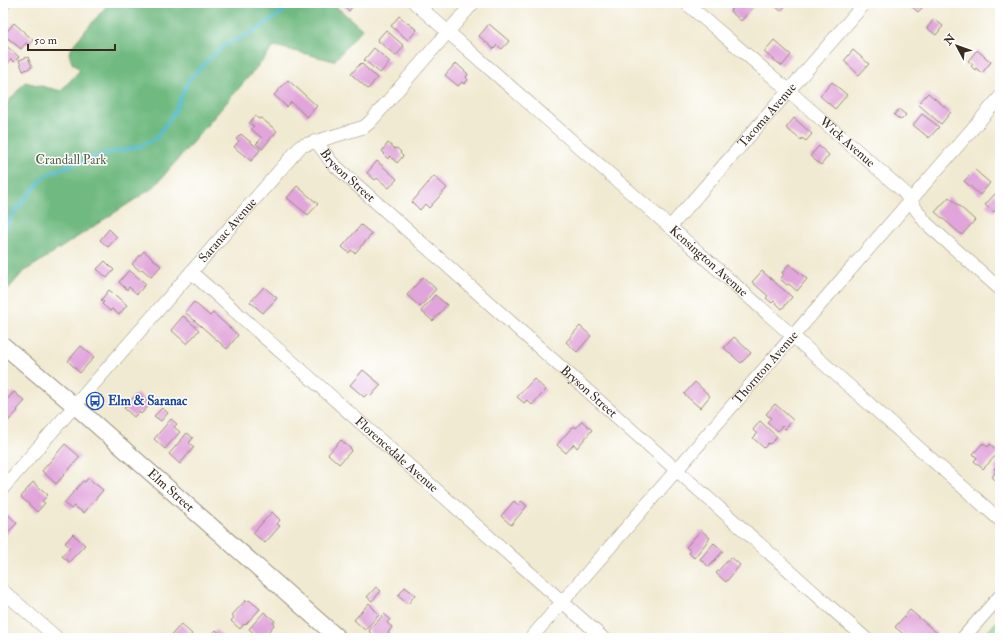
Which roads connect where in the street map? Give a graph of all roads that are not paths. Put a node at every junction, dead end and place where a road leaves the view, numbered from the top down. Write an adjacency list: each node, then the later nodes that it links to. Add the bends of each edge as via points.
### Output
1 (415, 3): 5 (street, Kensington Avenue)
2 (473, 3): 5 (street, Saranac Avenue)
3 (686, 3): 6 (street, Wick Avenue)
4 (865, 3): 6 (street, Tacoma Avenue)
5 (448, 32): 8 (street, Saranac Avenue, via 364,127); 10 (street, Kensington Avenue)
6 (789, 91): 9 (street, Wick Avenue, via 903,191); 10 (street, Tacoma Avenue)
7 (1000, 98): 9 (street, Thornton Avenue)
8 (316, 141): 11 (street, Saranac Avenue, via 301,146); 16 (street, Bryson Street, via 332,163)
9 (910, 201): 12 (street, Wick Avenue, via 926,223); 13 (street, Thornton Avenue)
10 (670, 227): 13 (street, Kensington Avenue)
11 (190, 272): 15 (street, Saranac Avenue); 21 (street, Florencedale Avenue)
12 (1000, 289)
13 (793, 336): 16 (street, Thornton Avenue); 18 (street, Kensington Avenue)
14 (3, 344): 15 (street, Elm Street)
15 (74, 406): 17 (street, Saranac Avenue); 23 (street, Elm Street)
16 (677, 470): 21 (street, Thornton Avenue); 26 (street, Bryson Street)
17 (3, 488)
18 (1000, 520)
19 (3, 591): 22 (street)
20 (1000, 596): 27 (street)
21 (562, 602): 24 (street, Thornton Avenue); 25 (street, Florencedale Avenue)
22 (52, 636)
23 (338, 638)
24 (531, 638)
25 (602, 638)
26 (865, 638)
27 (963, 638)

